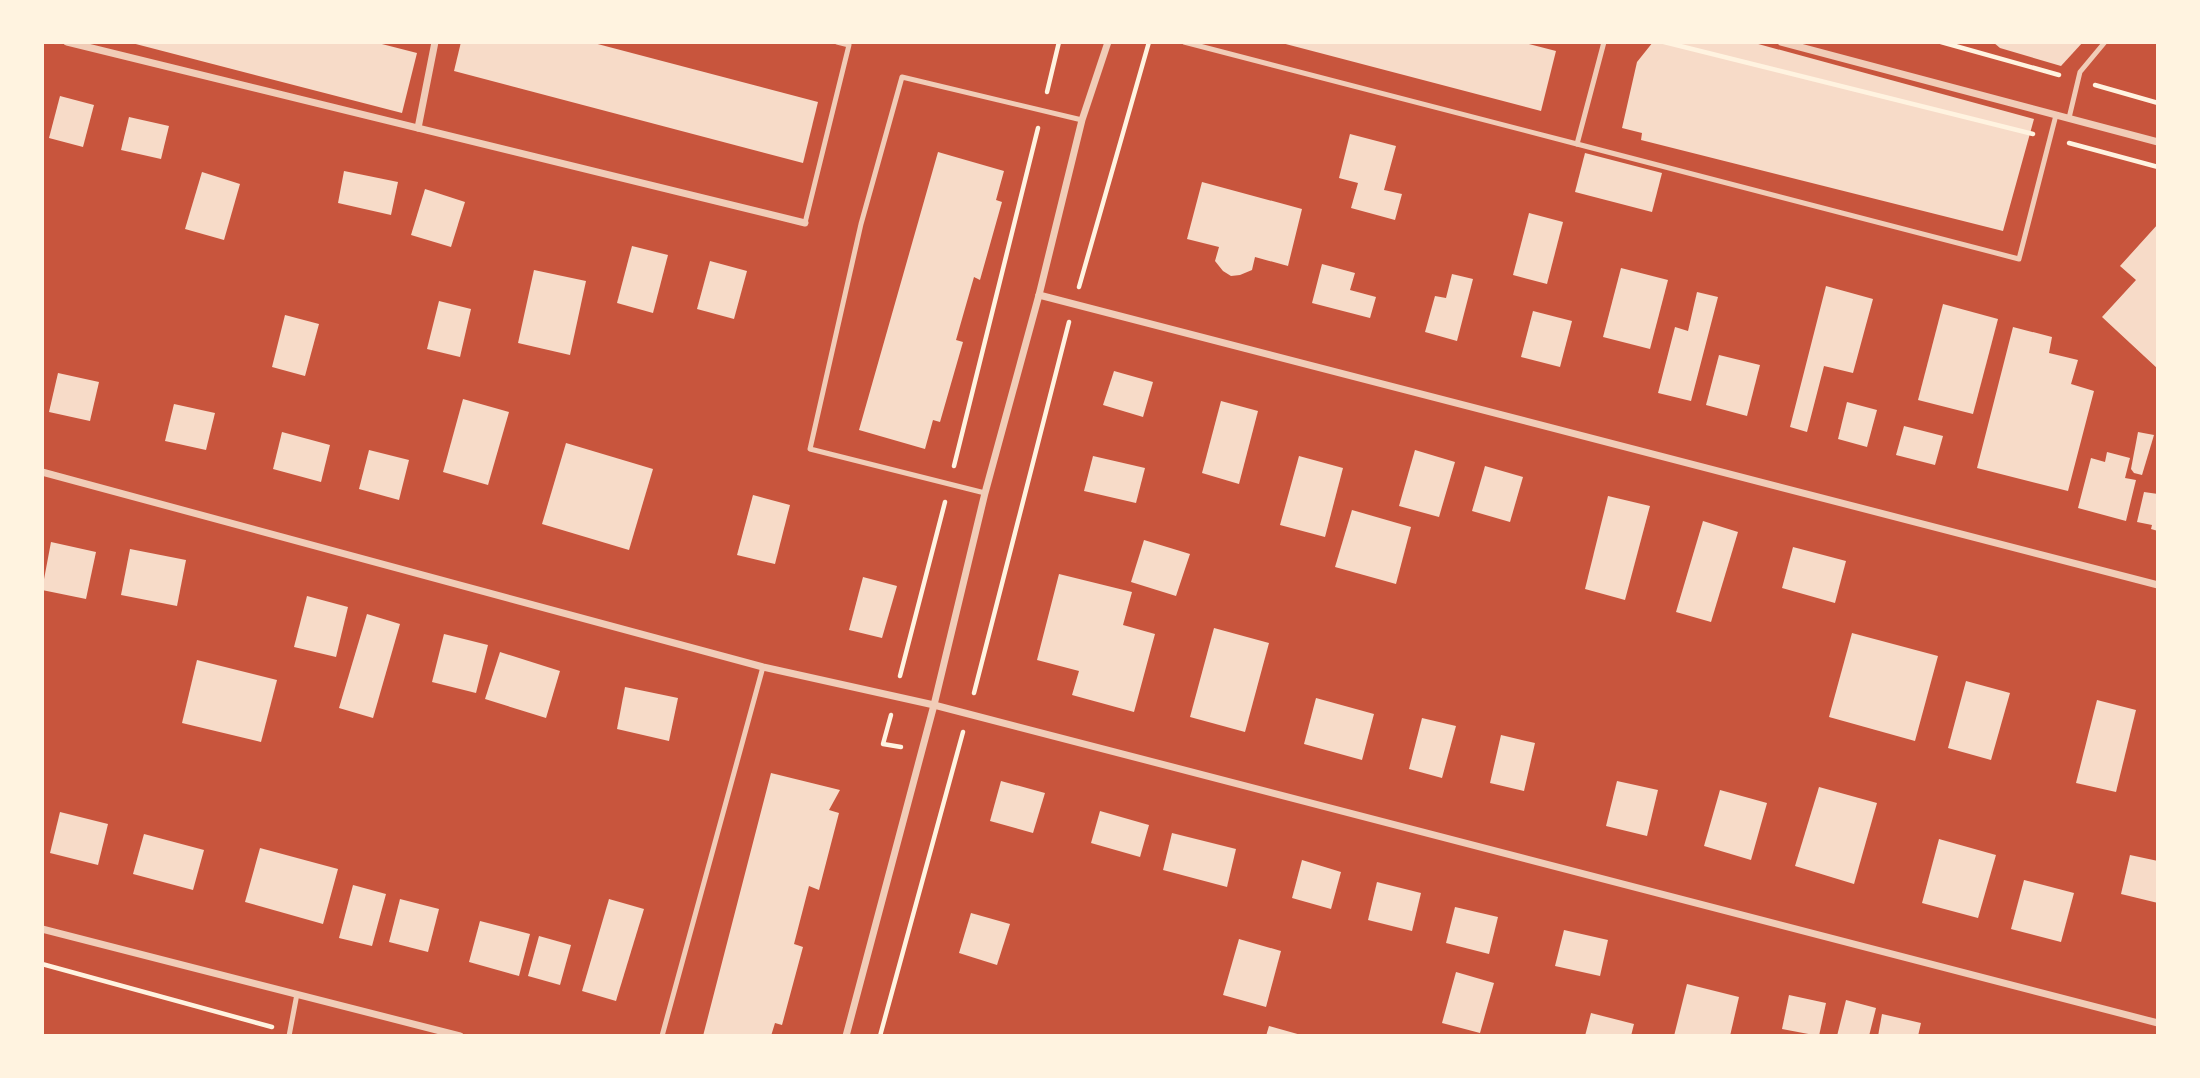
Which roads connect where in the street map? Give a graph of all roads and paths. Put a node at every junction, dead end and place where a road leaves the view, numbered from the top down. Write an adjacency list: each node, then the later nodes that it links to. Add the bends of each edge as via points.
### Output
1 (67, 42): 19 (street)
2 (435, 42): 19 (street)
3 (837, 42): 24 (lane, via 849,45)
4 (1059, 42): 15 (path)
5 (1108, 42): 18 (street)
6 (1149, 42): 26 (path)
7 (1184, 42): 22 (lane)
8 (1604, 42): 22 (lane)
9 (1664, 42): 20 (path)
10 (1780, 42): 16 (street)
11 (1941, 42): 13 (path)
12 (2105, 42): 13 (lane)
13 (2078, 80): 14 (path); 17 (lane)
14 (2158, 103)
15 (1042, 111): 18 (lane); 28 (path); 28 (lane, via 902,77 860,224 810,449)
16 (2056, 115): 17 (street); 20 (lane)
17 (2069, 118): 21 (street)
18 (1082, 120): 25 (street)
19 (418, 128): 24 (street)
20 (2050, 138): 22 (lane, via 2019,259); 23 (path)
21 (2158, 142)
22 (1577, 144)
23 (2158, 167)
24 (805, 223)
25 (1039, 295): 26 (street); 29 (street)
26 (1074, 303): 30 (street); 34 (path)
27 (42, 472): 31 (street)
28 (950, 484): 29 (lane); 32 (path)
29 (985, 493): 33 (street)
30 (2158, 585)
31 (763, 667): 32 (street); 43 (lane)
32 (895, 696): 33 (street); 35 (path, via 883,744)
33 (934, 705): 34 (street); 35 (street)
34 (968, 714): 36 (path); 40 (street)
35 (921, 752): 36 (path); 44 (street)
36 (956, 760): 45 (path)
37 (42, 929): 39 (street)
38 (42, 964): 41 (path)
39 (297, 994): 41 (lane); 42 (street)
40 (2158, 1023)
41 (290, 1034)
42 (460, 1036)
43 (662, 1036)
44 (845, 1036)
45 (880, 1036)

